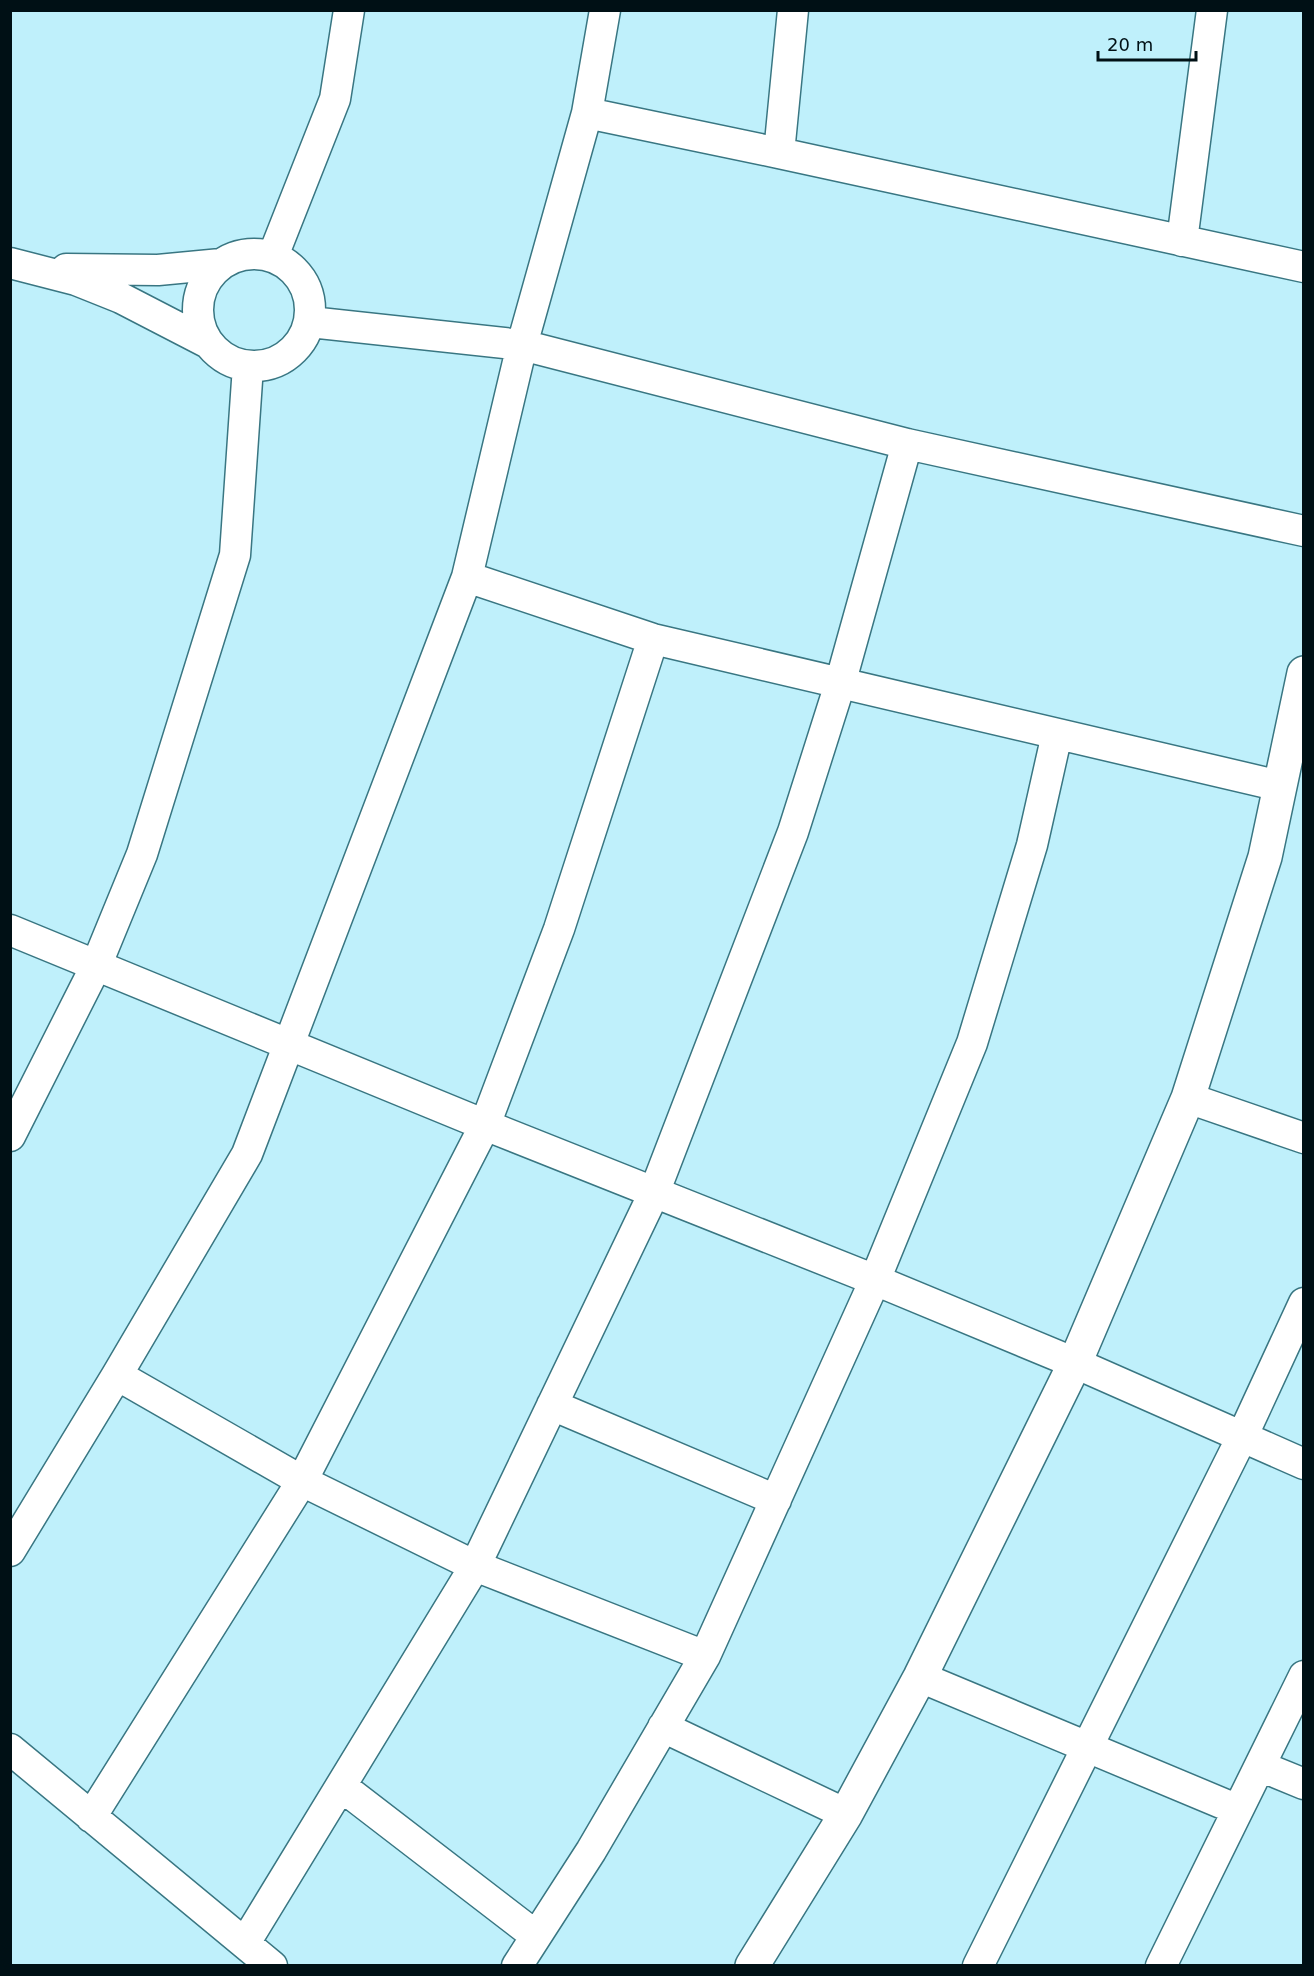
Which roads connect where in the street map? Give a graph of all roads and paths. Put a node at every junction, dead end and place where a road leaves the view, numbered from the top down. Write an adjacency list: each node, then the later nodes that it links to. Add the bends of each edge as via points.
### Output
1 (349, 10): 8 (street, via 335,99)
2 (605, 10): 5 (street)
3 (793, 10): 6 (street)
4 (1212, 10): 7 (street)
5 (587, 113): 6 (street); 14 (street)
6 (779, 153): 7 (street)
7 (1182, 241): 11 (street)
8 (273, 256): 9 (street, via 255,253); 12 (street, via 288,264 307,289)
9 (220, 264): 10 (street, via 158,270); 13 (street, via 206,280 198,301 199,323)
10 (20, 265): 13 (street, via 76,280 121,298)
11 (1304, 267)
12 (310, 322): 14 (street); 15 (street, via 294,350 280,360 265,366)
13 (208, 343): 15 (street, via 219,354)
14 (522, 345): 16 (street); 18 (street)
15 (248, 366): 25 (street, via 235,555 142,854)
16 (907, 444): 17 (street); 21 (street)
17 (1304, 531)
18 (467, 577): 19 (street); 26 (street)
19 (653, 639): 21 (street); 28 (street, via 559,929)
20 (1304, 673): 23 (street)
21 (840, 684): 22 (street); 31 (street, via 793,832)
22 (1057, 734): 23 (street); 32 (street, via 1032,845 972,1043)
23 (1280, 786): 27 (street, via 1265,856)
24 (10, 930): 25 (street)
25 (96, 966): 26 (street); 29 (street)
26 (289, 1044): 28 (street); 35 (street, via 247,1154)
27 (1188, 1098): 30 (street); 34 (street)
28 (485, 1125): 31 (street); 39 (street)
29 (10, 1136)
30 (1304, 1138)
31 (654, 1193): 32 (street); 36 (street)
32 (875, 1280): 34 (street); 40 (street)
33 (1304, 1303): 37 (street)
34 (1075, 1364): 37 (street); 45 (street)
35 (117, 1375): 39 (street); 41 (street)
36 (552, 1405): 40 (street); 42 (street)
37 (1242, 1437): 38 (street); 47 (street)
38 (1304, 1464)
39 (302, 1481): 42 (street); 54 (street)
40 (776, 1500): 43 (street)
41 (10, 1551)
42 (475, 1566): 43 (street); 51 (street)
43 (705, 1656): 46 (street)
44 (1304, 1676): 49 (street)
45 (920, 1677): 47 (street); 53 (street)
46 (663, 1727): 53 (street); 55 (street)
47 (1087, 1748): 52 (street); 60 (street)
48 (10, 1749): 54 (street)
49 (1260, 1766): 50 (street); 52 (street)
50 (1304, 1784)
51 (341, 1786): 55 (street); 56 (street)
52 (1238, 1810): 61 (street)
53 (846, 1814): 59 (street)
54 (91, 1817): 56 (street)
55 (536, 1936): 58 (street)
56 (245, 1943): 57 (street)
57 (272, 1965)
58 (517, 1965)
59 (752, 1965)
60 (978, 1965)
61 (1161, 1965)

